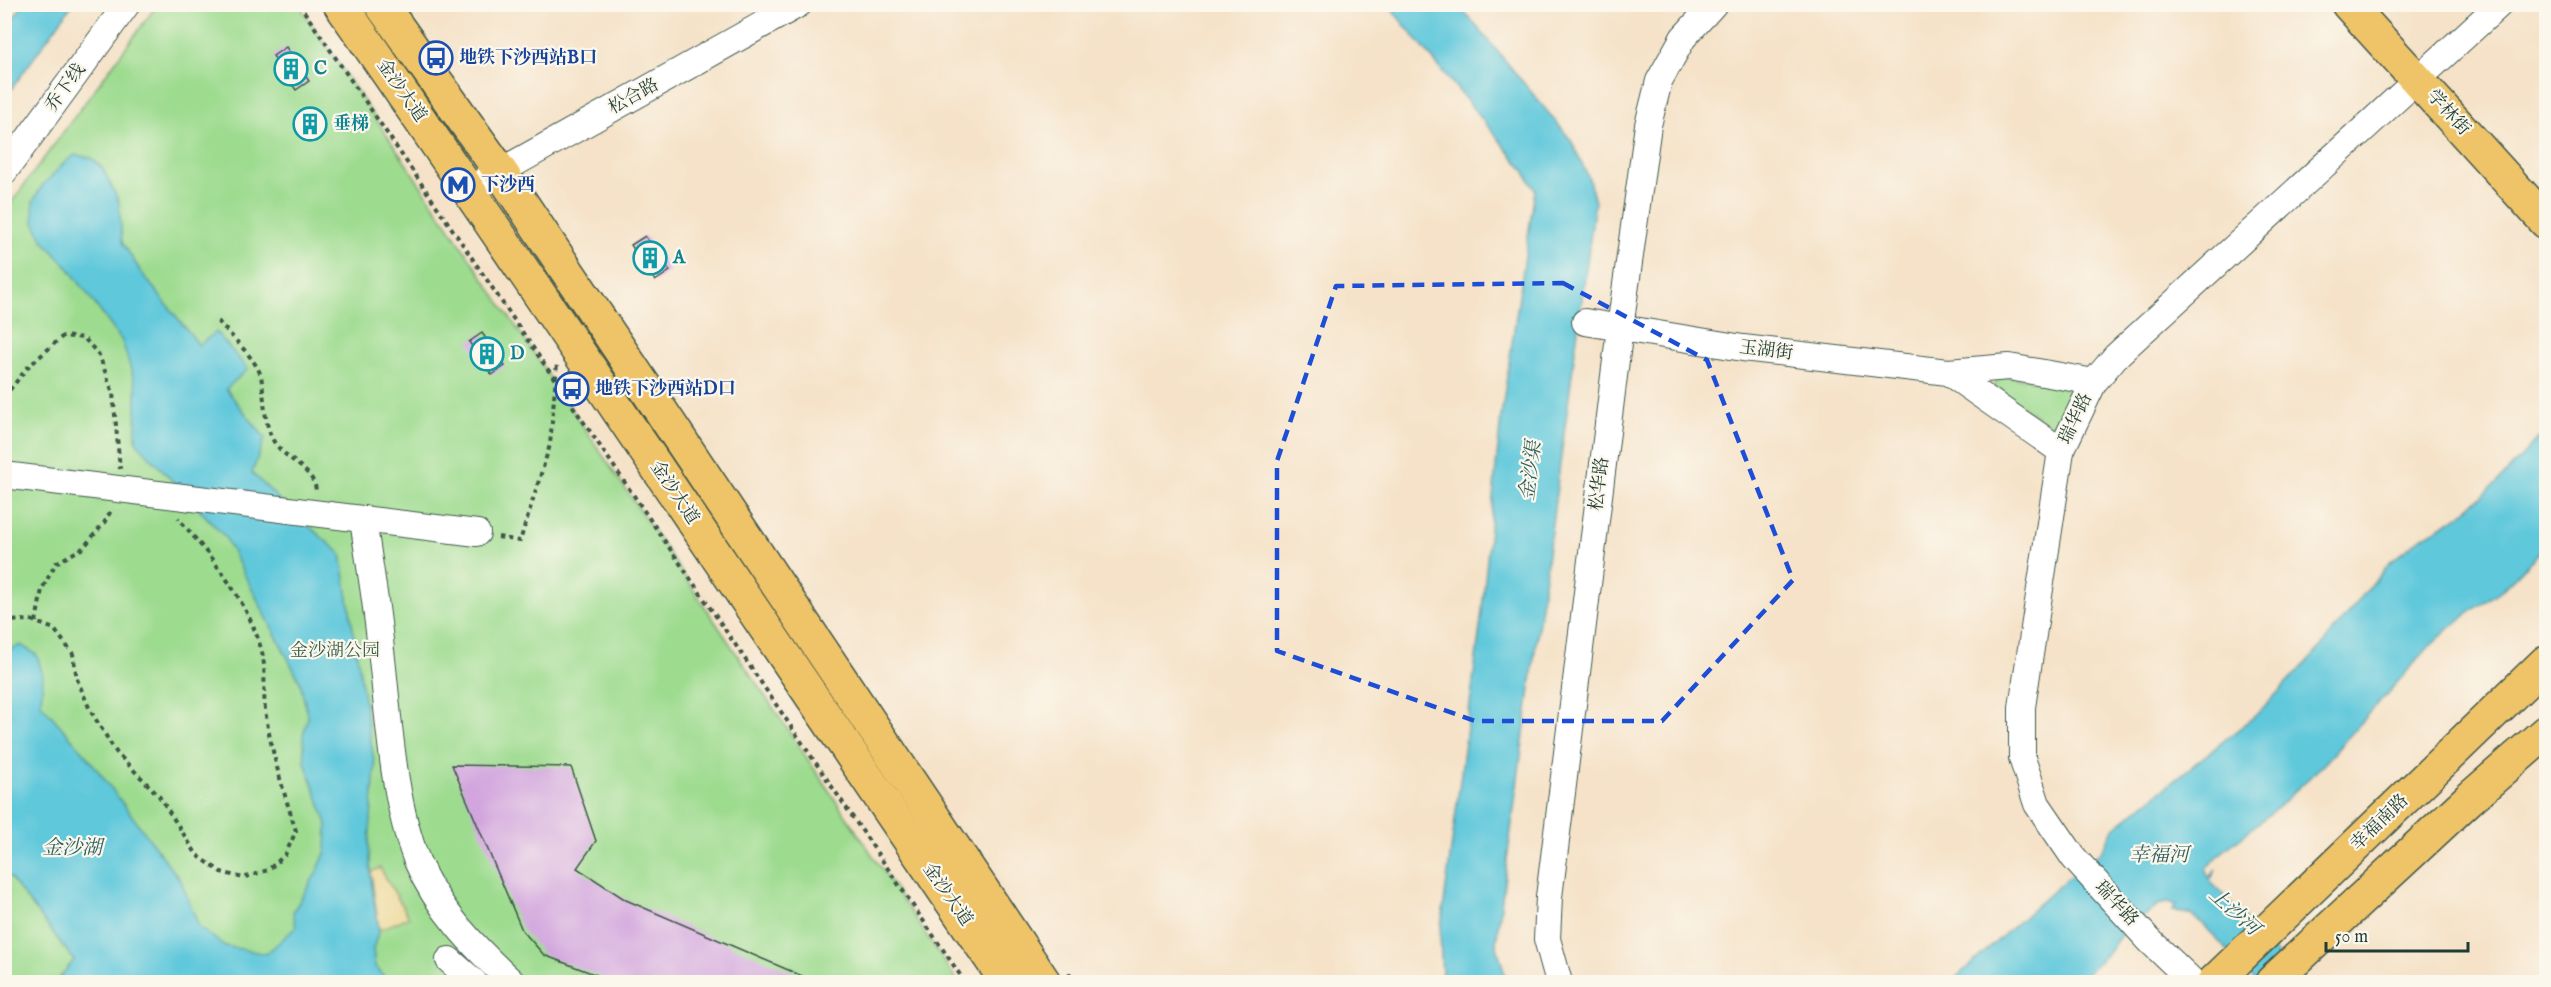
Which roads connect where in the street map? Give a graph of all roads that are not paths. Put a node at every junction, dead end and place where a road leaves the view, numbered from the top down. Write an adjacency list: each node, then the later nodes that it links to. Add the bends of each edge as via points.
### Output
1 (127, 4): 10 (street, 乔下线)
2 (340, 4): 11 (main road, 金沙大道)
3 (381, 4): 9 (main road, 金沙大道)
4 (799, 4): 9 (street, 松合路)
5 (1714, 4): 14 (street, 松华路, via 1683,38 1659,81 1648,125)
6 (2348, 4): 8 (main road, 学林街)
7 (2500, 4): 8 (street, 瑞华路)
8 (2416, 79): 12 (main road, 学林街); 16 (street, 瑞华路, via 2116,356)
9 (500, 171): 11 (street, 松合路); 28 (main road, 金沙大道)
10 (4, 172)
11 (469, 189): 27 (main road, 金沙大道)
12 (2547, 222)
13 (1585, 322): 14 (street, 玉湖街)
14 (1620, 328): 15 (street, 玉湖街, via 1743,348); 29 (street, 松华路, via 1549,897 1548,939)
15 (1948, 372): 16 (street, 玉湖街, via 2009,367); 17 (street, 玉湖街)
16 (2094, 382): 17 (street, 瑞华路)
17 (2061, 451): 30 (street, 瑞华路, via 2022,707 2022,758 2037,804 2074,858)
18 (4, 475): 19 (street)
19 (363, 519): 20 (street); 26 (street, via 389,730 417,861 440,903 479,952)
20 (477, 533)
21 (2547, 662): 24 (main road, 幸福南路)
22 (2547, 732): 31 (main road)
23 (449, 960): 25 (street)
24 (2223, 974)
25 (474, 982)
26 (512, 982)
27 (1007, 982)
28 (1044, 982)
29 (1559, 982)
30 (2193, 982)
31 (2272, 982)

